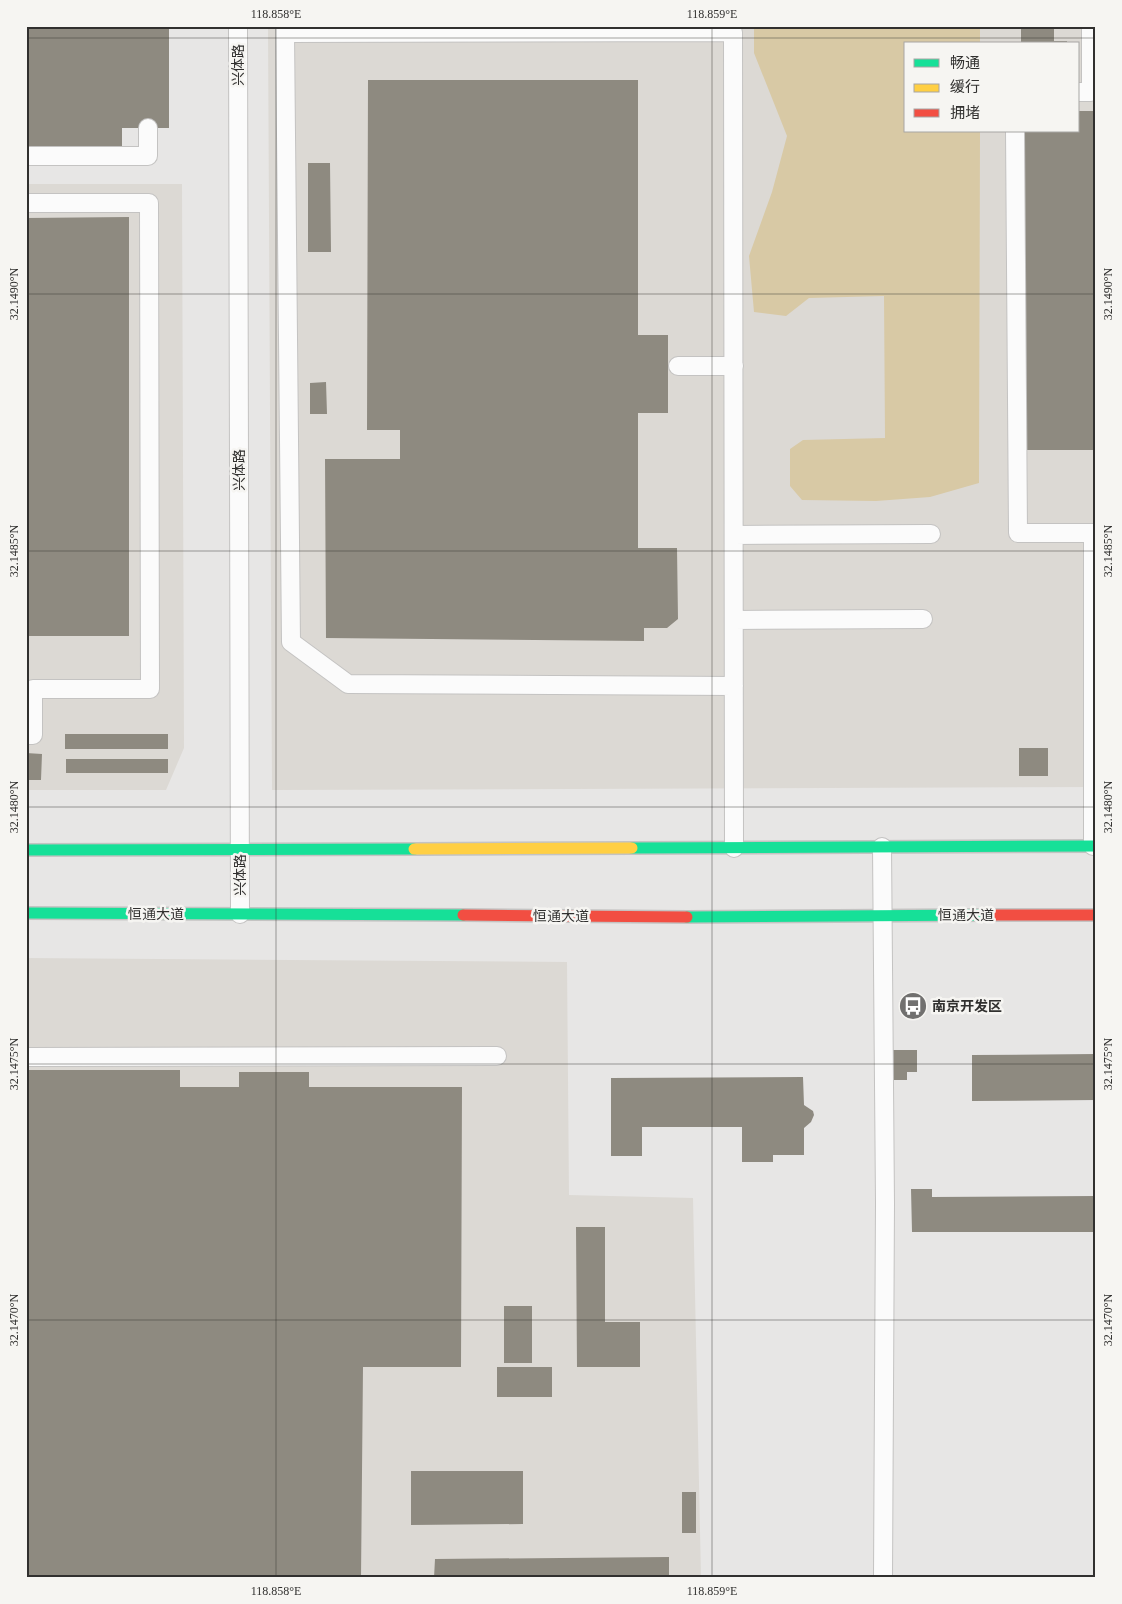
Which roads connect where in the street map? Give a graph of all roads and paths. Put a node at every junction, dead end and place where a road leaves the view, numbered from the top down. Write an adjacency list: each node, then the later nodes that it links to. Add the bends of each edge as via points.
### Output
1 (238, 26): 22 (lane, 兴体路)
2 (1091, 26): 4 (lane, via 1092,92)
3 (285, 29): 10 (lane, via 733,32); 16 (lane, via 291,642 348,684)
4 (1080, 92)
5 (148, 128): 7 (lane, via 148,156)
6 (1015, 132): 11 (lane, via 1018,533)
7 (26, 156)
8 (26, 203): 17 (lane, via 150,203 150,689 33,689 33,735)
9 (678, 366): 10 (lane)
10 (734, 366): 13 (lane)
11 (1094, 533): 18 (lane)
12 (931, 534): 13 (lane)
13 (734, 536): 15 (lane)
14 (923, 619): 15 (lane)
15 (734, 620): 16 (lane)
16 (734, 686): 20 (lane)
17 (26, 735)
18 (1094, 846): 19 (main road)
19 (882, 847): 20 (main road); 25 (lane)
20 (734, 848): 22 (main road)
21 (26, 850): 22 (main road)
22 (239, 850): 24 (lane, 兴体路)
23 (26, 913): 24 (main road, 恒通大道)
24 (240, 914): 25 (main road, 恒通大道)
25 (883, 915): 26 (main road, 恒通大道); 29 (lane)
26 (1096, 915)
27 (497, 1056): 28 (lane)
28 (26, 1057)
29 (883, 1578)

